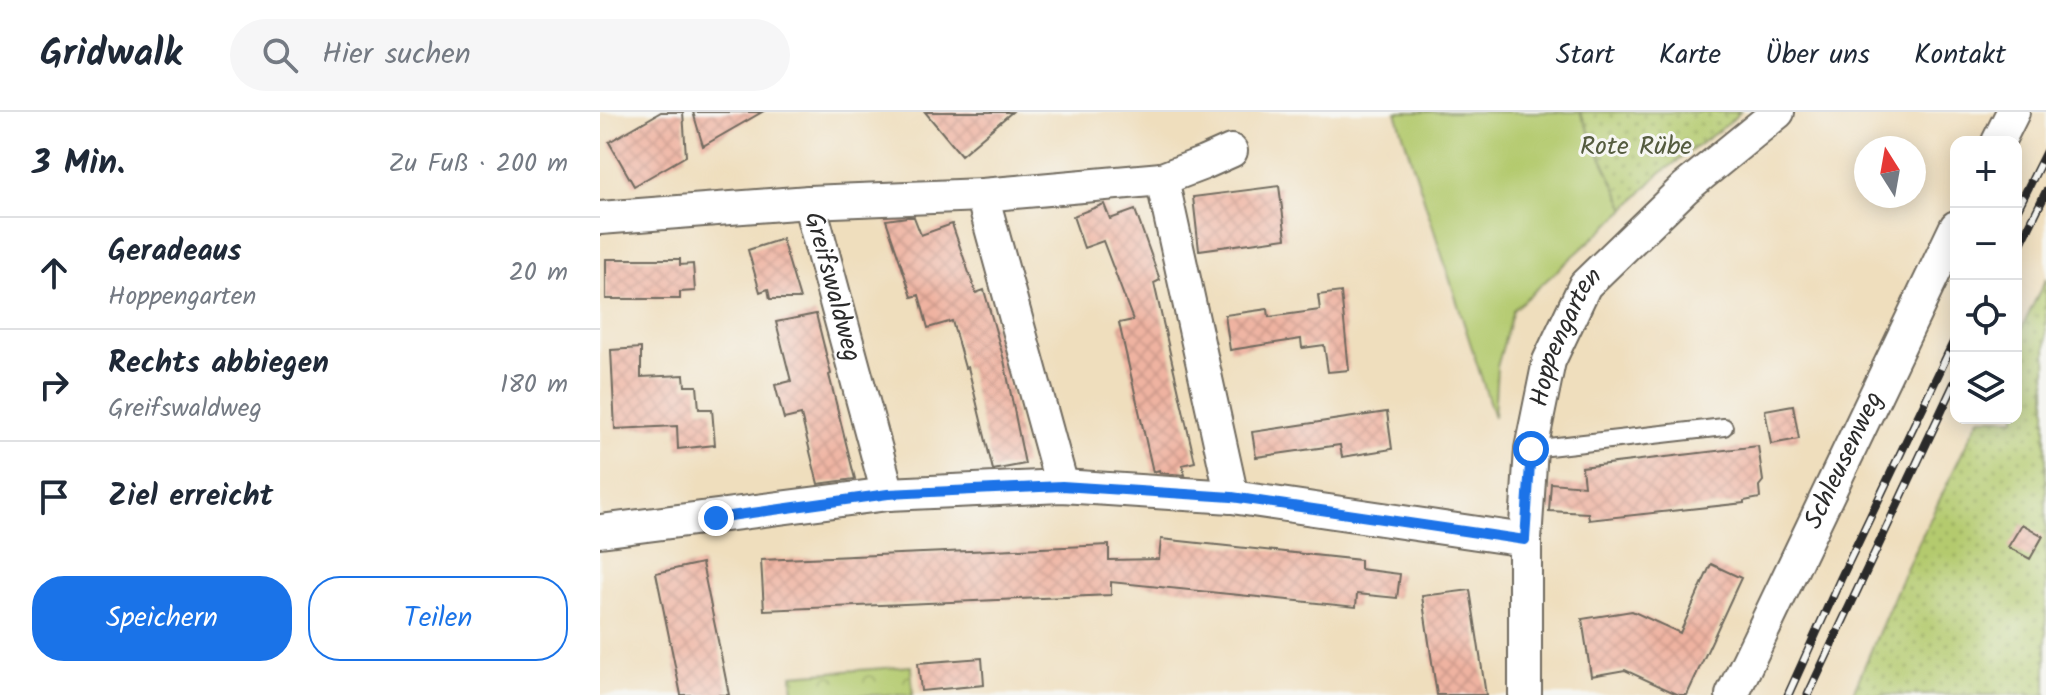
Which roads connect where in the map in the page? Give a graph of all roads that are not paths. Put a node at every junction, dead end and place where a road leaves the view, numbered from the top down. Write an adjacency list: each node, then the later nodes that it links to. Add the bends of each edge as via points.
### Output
1 (1778, 112): 11 (street, Hoppengarten, via 1685,188 1585,285 1549,361)
2 (2013, 112): 3 (street)
3 (2001, 136)
4 (1231, 151): 5 (street, Greifswaldweg)
5 (1162, 179): 6 (street, Greifswaldweg); 14 (street)
6 (982, 195): 7 (street, Greifswaldweg); 12 (street)
7 (809, 202): 8 (street); 13 (street, Greifswaldweg)
8 (600, 218)
9 (1950, 240): 18 (street, Schleusenweg)
10 (1724, 427): 11 (lane)
11 (1531, 449): 16 (street, Hoppengarten)
12 (1062, 486): 13 (street); 14 (street)
13 (888, 494): 15 (street)
14 (1232, 497): 16 (street)
15 (600, 531)
16 (1525, 540): 17 (street, Hoppengarten)
17 (1525, 695)
18 (1732, 695)

